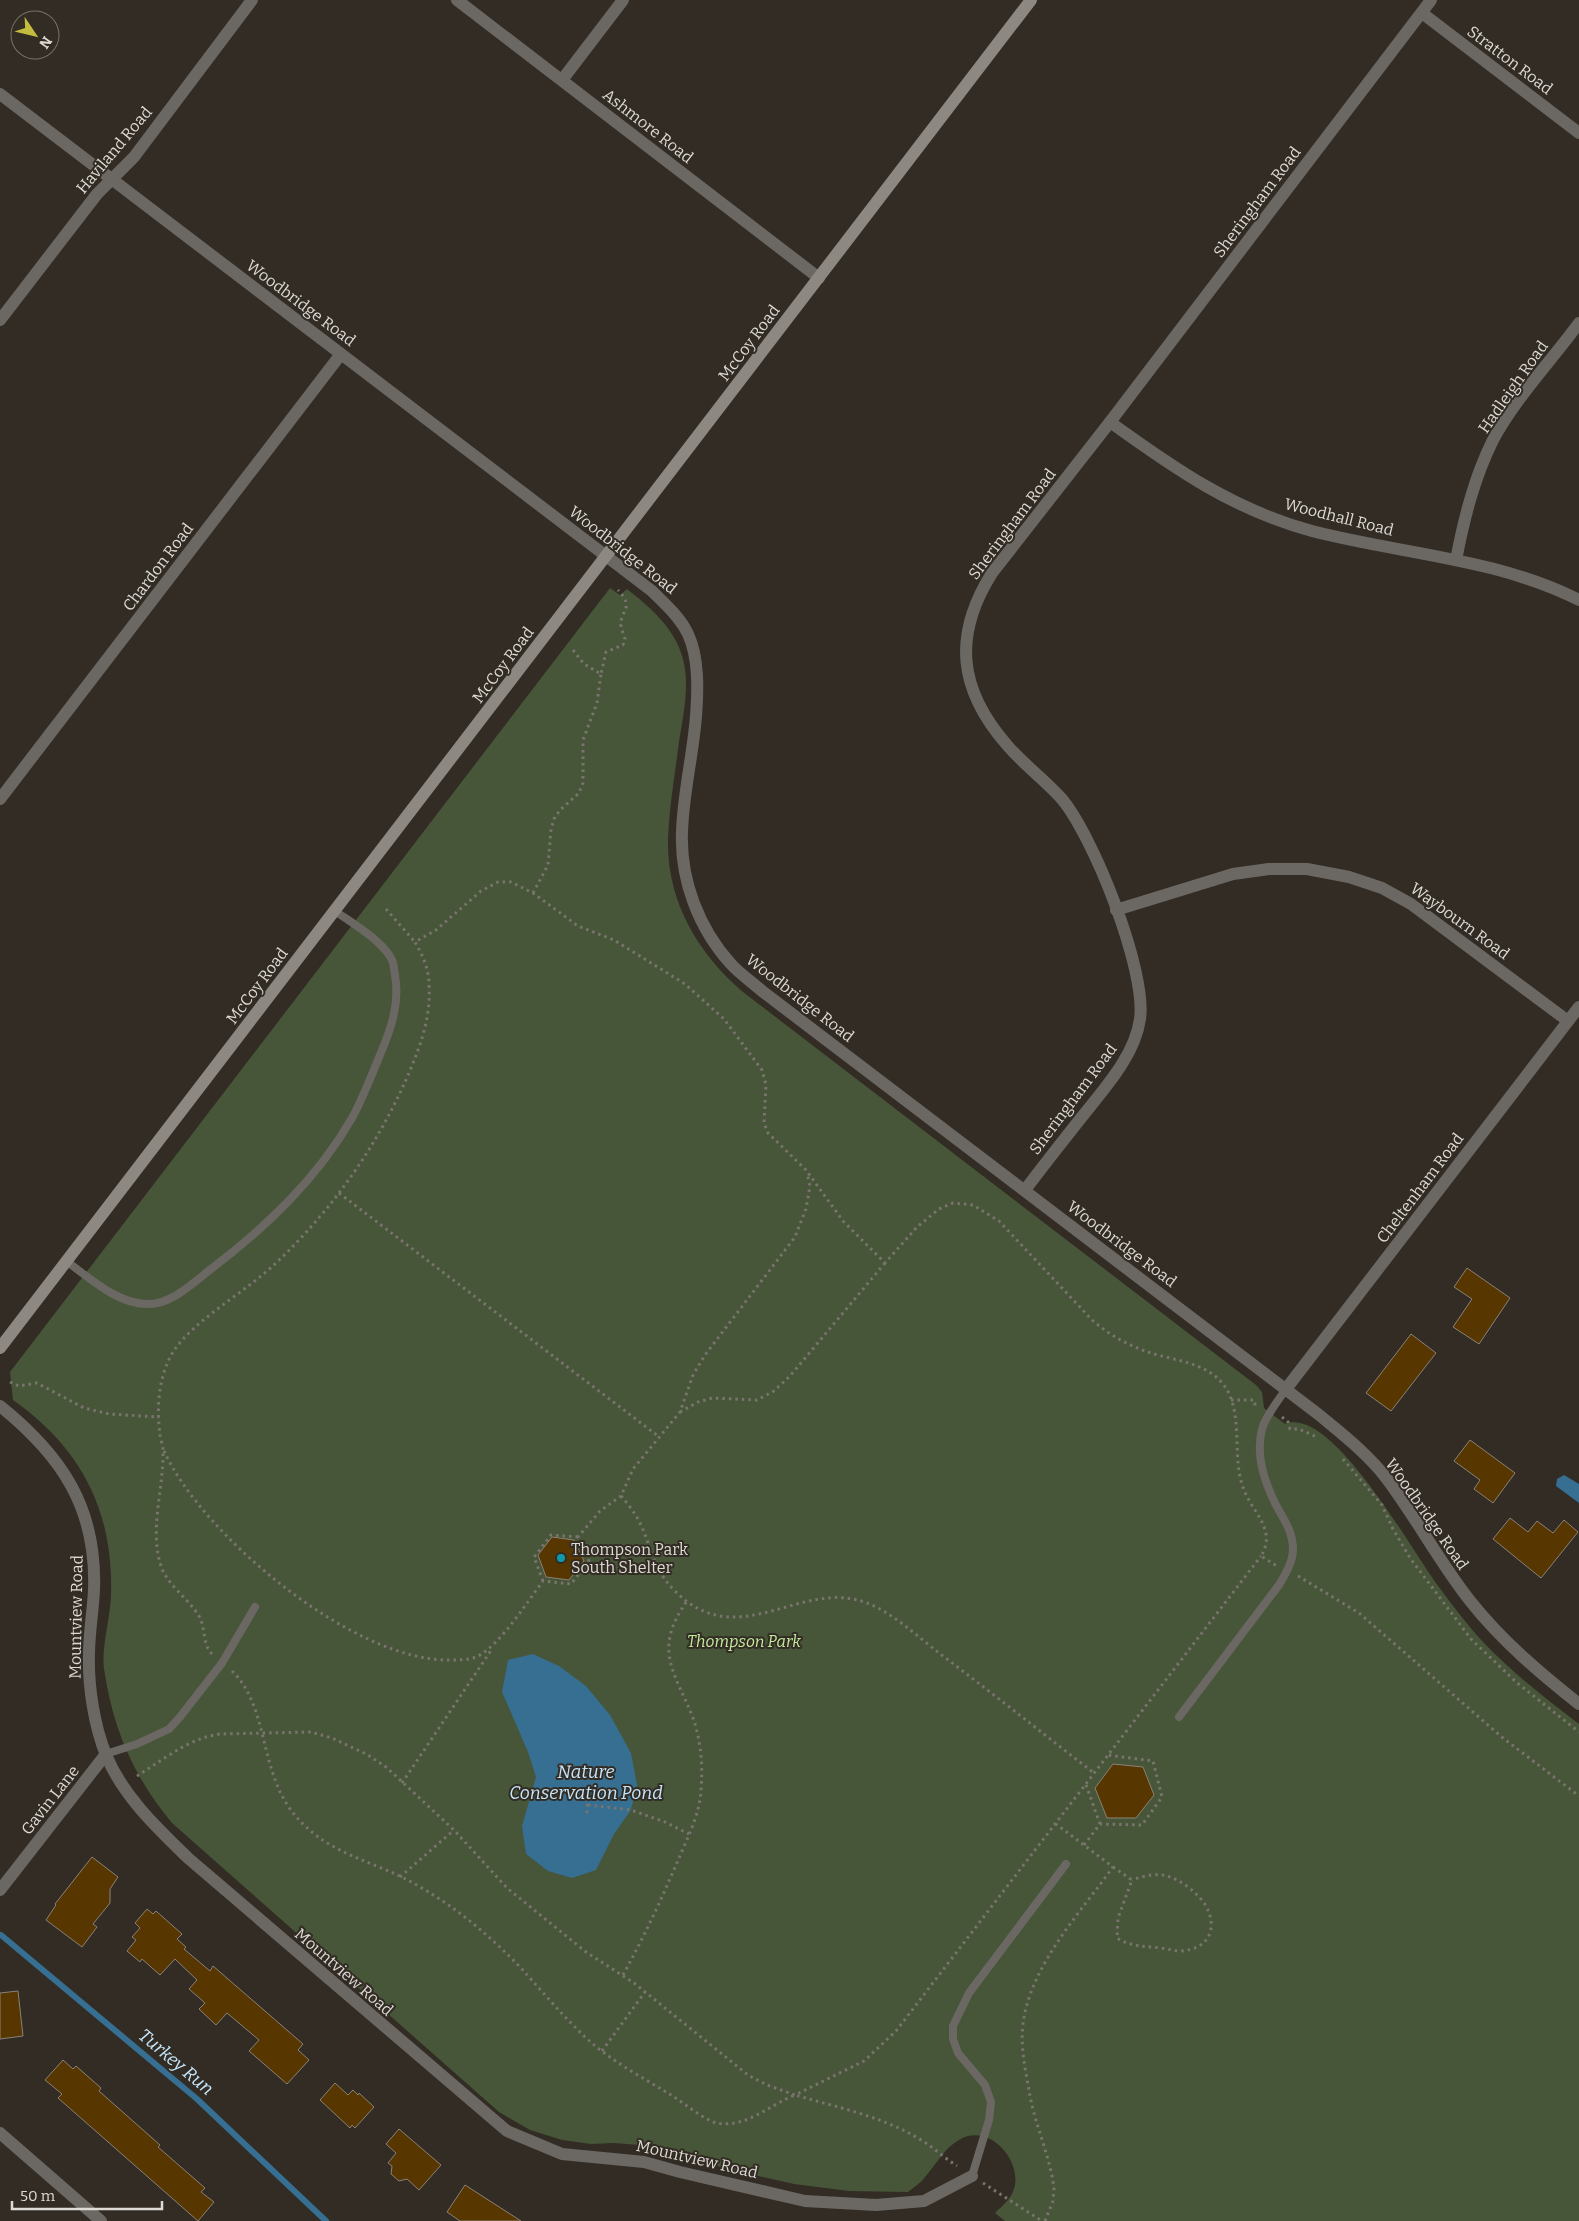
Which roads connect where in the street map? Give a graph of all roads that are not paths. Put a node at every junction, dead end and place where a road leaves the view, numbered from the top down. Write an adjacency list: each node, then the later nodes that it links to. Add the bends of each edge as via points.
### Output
1 (252, 0): 10 (street, Haviland Road, via 134,157)
2 (457, 0): 7 (street, Ashmore Road)
3 (623, 0): 7 (street)
4 (1031, 0): 11 (main road, McCoy Road)
5 (1431, 0): 6 (street, Sheringham Road)
6 (1422, 13): 9 (street, Stratton Road); 15 (street, Sheringham Road)
7 (562, 80): 11 (street, Ashmore Road)
8 (0, 94): 10 (street, Woodbridge Road)
9 (1579, 133)
10 (112, 180): 12 (street, Haviland Road, via 97,194); 14 (street, Woodbridge Road)
11 (819, 278): 16 (main road, McCoy Road)
12 (0, 320)
13 (1579, 323): 17 (street, Hadleigh Road, via 1506,419 1494,440 1478,473)
14 (341, 354): 16 (street, Woodbridge Road); 19 (street, Chardon Road)
15 (1110, 422): 17 (street, Woodhall Road, via 1208,489 1268,516 1312,530); 20 (street, Sheringham Road, via 992,573 970,616 966,642 973,693 988,721 1008,746 1062,798 1084,831)
16 (606, 557): 21 (main road, McCoy Road); 24 (street, Woodbridge Road, via 652,591 675,614 688,634 693,652 698,690 682,832 683,857 694,903 708,935 731,964 762,991)
17 (1456, 560): 18 (street, Woodhall Road, via 1528,578)
18 (1579, 600)
19 (0, 799)
20 (1116, 910): 23 (street, Waybourn Road, via 1233,874 1307,868 1348,877 1382,888 1411,904); 24 (street, Sheringham Road, via 1140,988 1140,1019 1131,1048 1110,1081)
21 (335, 911): 25 (main road, McCoy Road); 25 (lane, via 377,942 392,960 397,991 392,1027 372,1074 353,1117 323,1162 291,1200 253,1235 183,1290 159,1303 125,1299)
22 (1579, 1007): 23 (street, Cheltenham Road)
23 (1568, 1021): 27 (street, Cheltenham Road)
24 (1025, 1190): 27 (street, Woodbridge Road)
25 (66, 1261): 26 (main road, McCoy Road)
26 (0, 1348)
27 (1286, 1389): 30 (street, Woodbridge Road, via 1356,1446 1386,1478 1443,1566 1484,1618 1533,1667); 31 (lane, via 1262,1428 1261,1464 1265,1483 1290,1529 1293,1550 1287,1571)
28 (0, 1406): 32 (street, Mountview Road, via 44,1446 66,1475 89,1529 94,1589 90,1677)
29 (255, 1607): 32 (lane, via 222,1662 169,1728 137,1744)
30 (1579, 1704)
31 (1179, 1718)
32 (106, 1754): 34 (street, Gavin Lane); 36 (street, Mountview Road, via 123,1786 156,1828 507,2131 562,2154 644,2162 805,2201 876,2205 924,2201)
33 (1066, 1864): 36 (lane, via 969,1993 953,2026 958,2053 985,2085 991,2102 989,2120)
34 (0, 1890)
35 (0, 2133): 37 (street)
36 (972, 2176)
37 (101, 2221)

